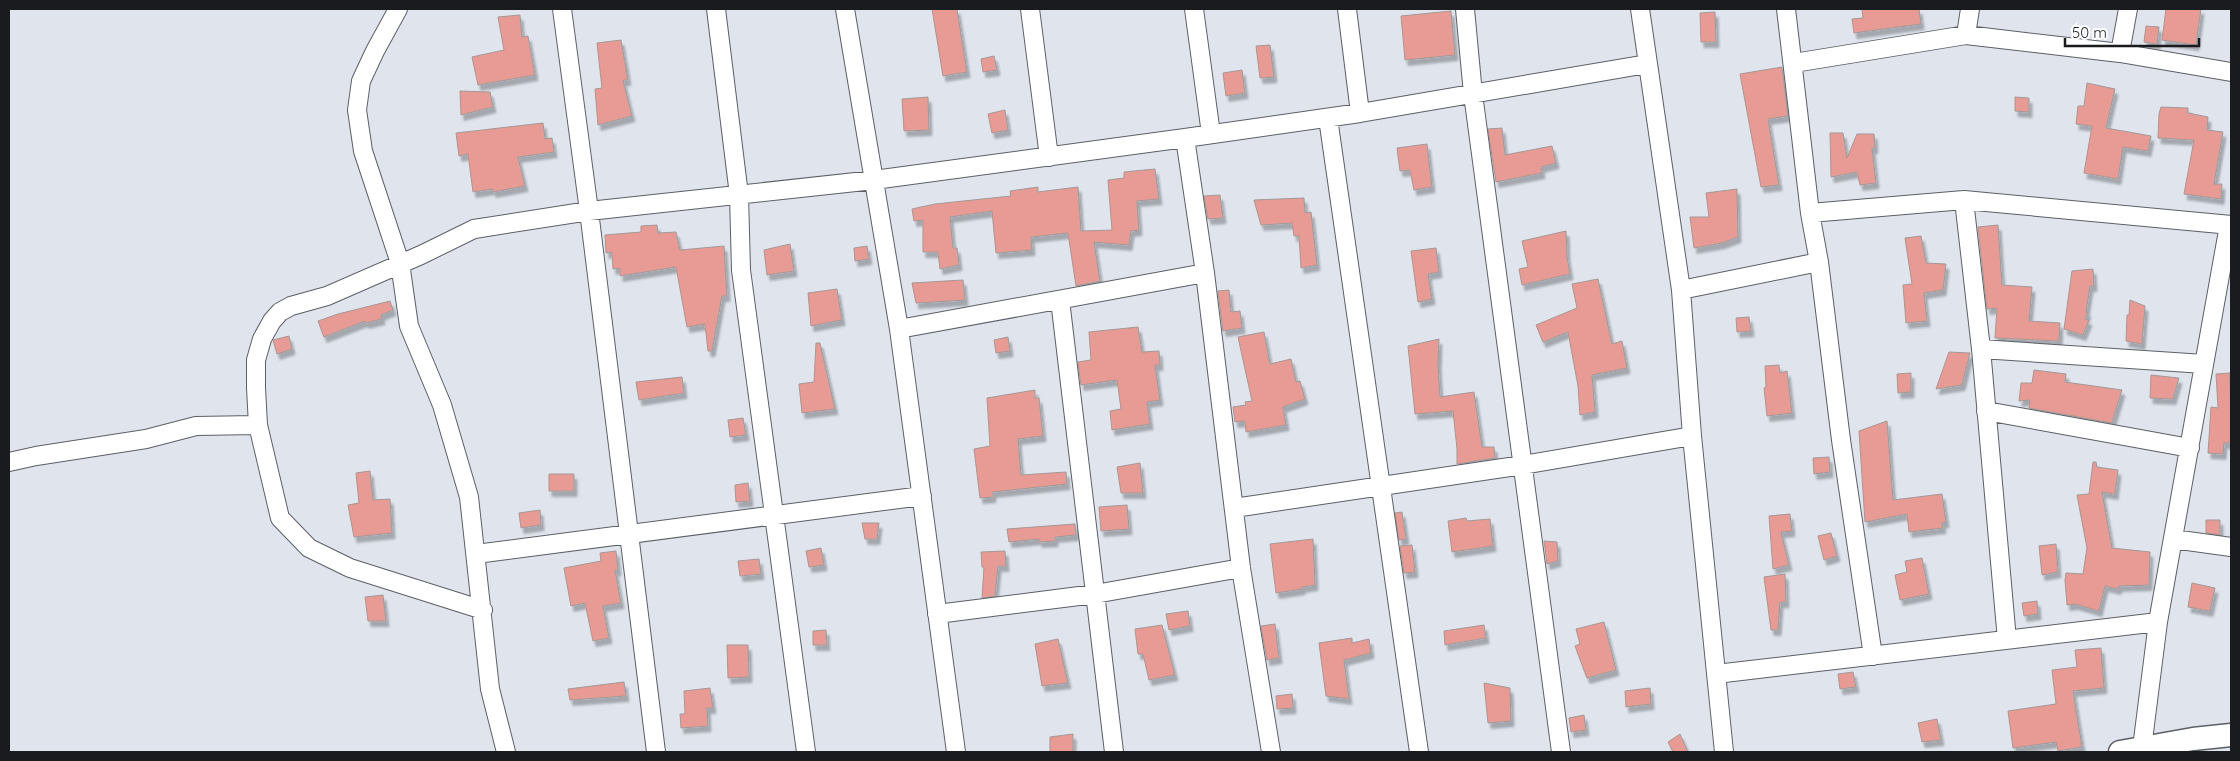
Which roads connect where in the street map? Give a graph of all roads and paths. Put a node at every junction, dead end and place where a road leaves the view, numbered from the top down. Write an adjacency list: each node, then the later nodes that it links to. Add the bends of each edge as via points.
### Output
1 (398, 9): 31 (street, via 361,81 356,110 363,151)
2 (562, 9): 27 (street)
3 (716, 9): 25 (street)
4 (844, 9): 24 (street)
5 (1030, 9): 23 (street)
6 (1194, 9): 21 (street)
7 (1347, 9): 19 (street)
8 (1465, 9): 18 (street)
9 (1640, 9): 16 (street)
10 (1786, 9): 15 (street)
11 (1970, 9): 13 (street)
12 (2128, 9): 14 (street)
13 (1966, 34): 14 (street); 15 (street)
14 (2120, 53): 17 (street)
15 (1794, 63): 28 (street)
16 (1647, 64): 18 (street); 33 (street)
17 (2231, 72)
18 (1473, 94): 19 (street); 43 (street)
19 (1360, 113): 20 (street)
20 (1328, 118): 21 (street); 44 (street)
21 (1211, 134): 22 (street)
22 (1185, 138): 23 (street); 32 (street)
23 (1049, 157): 24 (street)
24 (874, 180): 25 (street); 35 (street)
25 (739, 195): 27 (street); 47 (street, via 741,270)
26 (1964, 200): 28 (street); 29 (street); 36 (street)
27 (589, 211): 31 (street, via 474,229); 48 (street)
28 (1810, 213): 30 (street)
29 (2230, 225): 37 (street)
30 (1819, 262): 33 (street); 58 (street)
31 (400, 263): 39 (street, via 327,296 291,306 272,321 256,360); 51 (street, via 409,326 442,405 469,497)
32 (1205, 274): 34 (street); 46 (street)
33 (1681, 290): 40 (street)
34 (1060, 300): 35 (street); 53 (street)
35 (899, 329): 45 (street)
36 (1980, 349): 37 (street); 38 (street)
37 (2204, 364): 41 (street)
38 (1986, 410): 41 (street); 57 (street)
39 (258, 425): 42 (street, via 196,426 146,439); 54 (street, via 280,518 309,548 350,568)
40 (1692, 436): 43 (street); 59 (street)
41 (2190, 448): 49 (street)
42 (9, 462)
43 (1523, 465): 44 (street); 70 (street)
44 (1381, 485): 46 (street); 69 (street)
45 (922, 496): 47 (street); 55 (street)
46 (1234, 508): 52 (street)
47 (775, 515): 48 (street); 65 (street)
48 (628, 533): 51 (street); 64 (street)
49 (2173, 539): 50 (street); 56 (street)
50 (2231, 547)
51 (476, 554): 54 (street)
52 (1241, 568): 53 (street); 68 (street)
53 (1095, 594): 55 (street); 67 (street)
54 (483, 610): 63 (street, via 490,688)
55 (937, 614): 66 (street)
56 (2158, 622): 57 (street); 62 (street)
57 (2007, 640): 58 (street)
58 (1873, 656): 59 (street)
59 (1716, 674): 71 (street)
60 (2231, 735): 61 (street)
61 (2191, 746): 62 (street)
62 (2142, 748): 72 (street)
63 (506, 752)
64 (656, 752)
65 (806, 752)
66 (956, 752)
67 (1114, 752)
68 (1271, 752)
69 (1420, 752)
70 (1561, 752)
71 (1724, 752)
72 (2120, 752)

